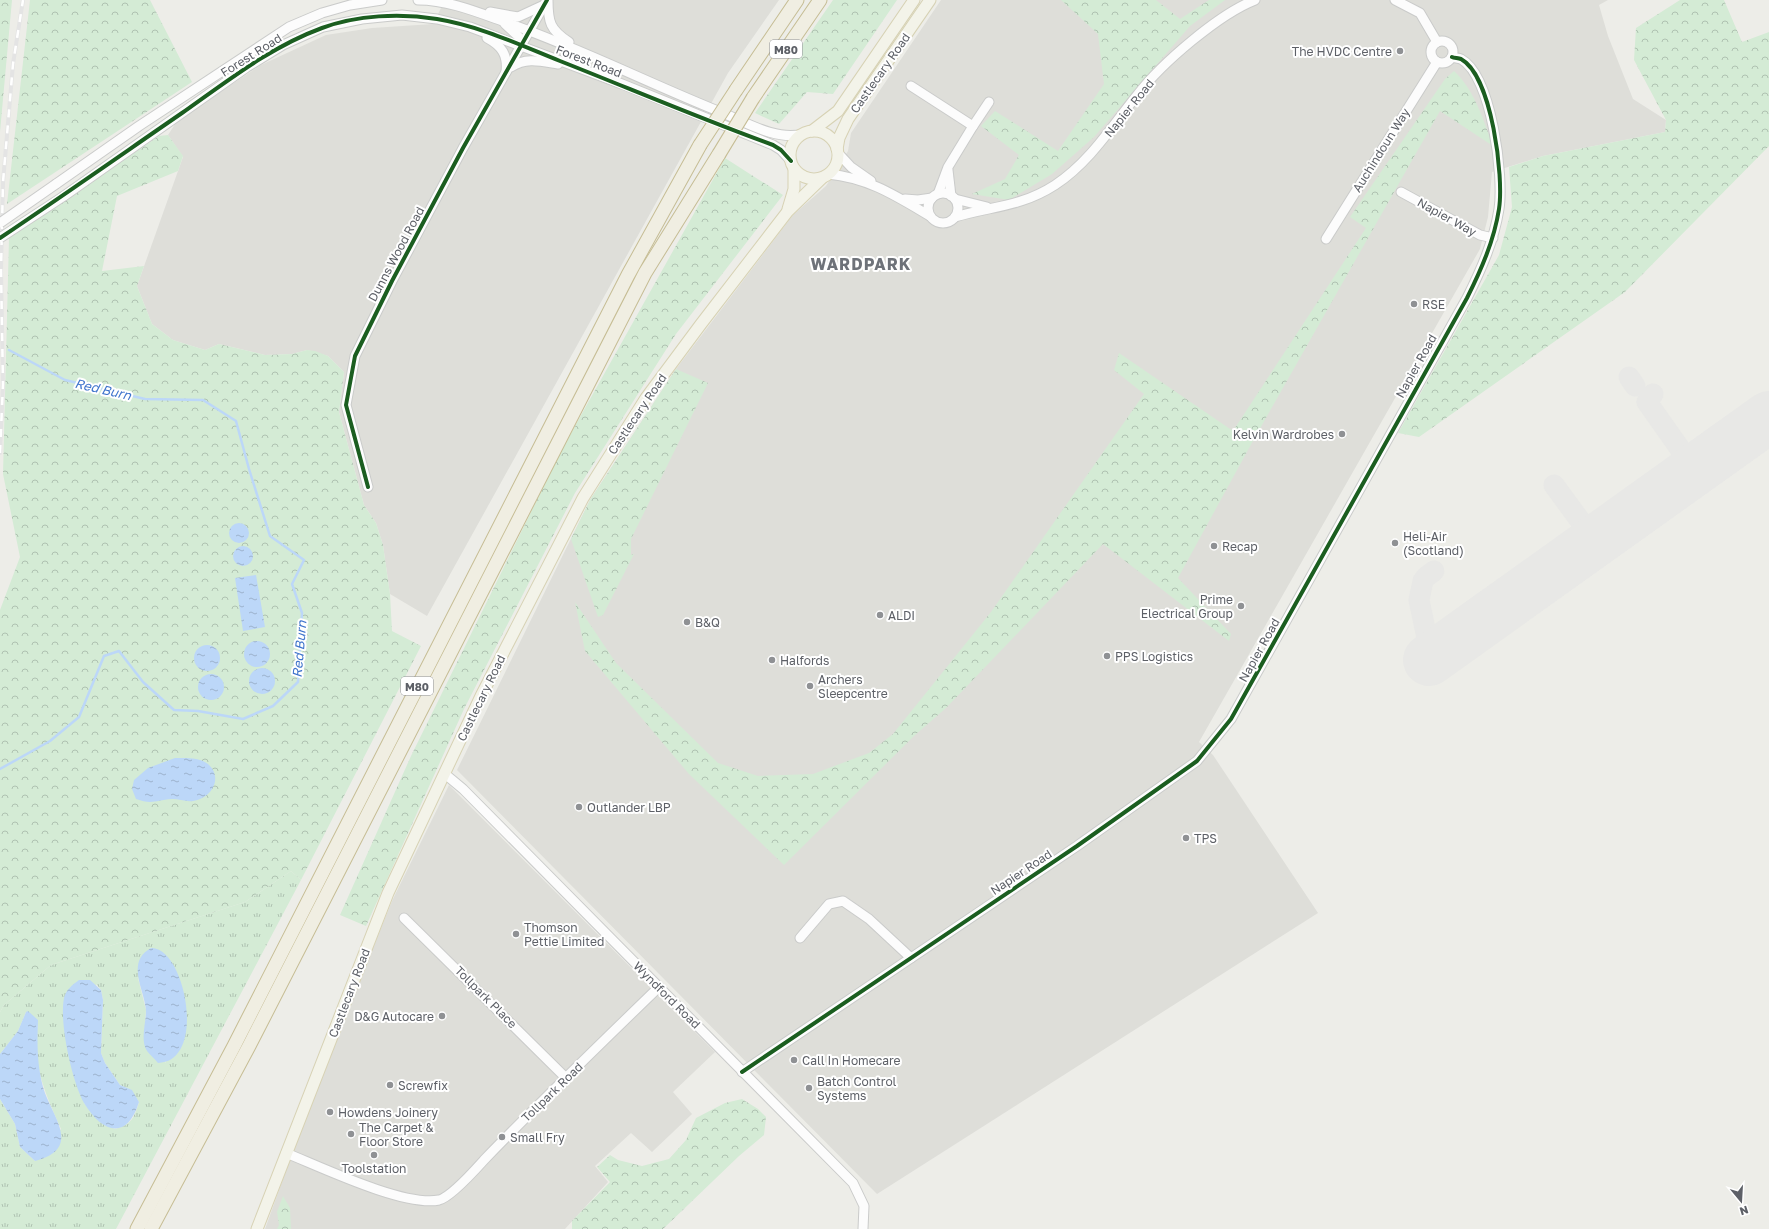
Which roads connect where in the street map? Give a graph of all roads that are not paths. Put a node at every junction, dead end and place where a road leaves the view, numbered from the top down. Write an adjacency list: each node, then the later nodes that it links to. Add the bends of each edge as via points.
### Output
1 (382, 0): 39 (street, Forest Road, bridge, via 322,13 289,27 139,126)
2 (418, 0): 10 (street, Forest Road)
3 (797, 0): 52 (highway, M80, bridge, via 700,145 628,275 234,1046)
4 (820, 0): 53 (highway, M80, bridge, via 753,98 645,273 249,1046)
5 (914, 0): 25 (main road, Castlecary Road, via 838,111)
6 (930, 0): 26 (main road, Castlecary Road, via 848,119 839,138)
7 (1255, 0): 35 (street, Napier Road, via 1240,6 1185,46 1139,92 1105,138 1075,170 1027,200)
8 (1395, 0): 14 (street, via 1420,13)
9 (546, 2): 10 (street, via 518,17); 13 (street, Dunns Wood Road); 17 (street, via 550,22 557,34)
10 (461, 6): 11 (street, Forest Road)
11 (499, 20): 13 (street, Forest Road); 15 (street, via 518,36)
12 (461, 24): 15 (street, Forest Road); 20 (street, via 497,43 506,57); 40 (street, Forest Road, bridge, via 402,15 362,18 323,27 283,45 247,67)
13 (530, 31): 15 (street, Dunns Wood Road); 16 (street, via 534,44); 17 (street, Forest Road)
14 (1437, 42): 18 (street, via 1444,41 1450,44 1453,50); 19 (street, via 1431,53)
15 (522, 46): 16 (street, Forest Road); 20 (street, Dunns Wood Road)
16 (545, 55): 21 (street, Forest Road)
17 (591, 56): 25 (street, Forest Road, via 686,99 770,132 787,137)
18 (1452, 57): 19 (street, via 1447,62); 41 (street, Napier Road, via 1461,59 1471,70 1481,89 1492,122 1499,157 1499,208)
19 (1437, 62): 42 (street, Auchindoun Way)
20 (508, 70): 21 (street, via 519,62 531,60); 43 (street, Dunns Wood Road, via 392,281 355,356 346,405)
21 (583, 70): 27 (street, Forest Road, via 773,145 781,150)
22 (911, 86): 24 (street)
23 (989, 102): 24 (street)
24 (973, 126): 28 (street)
25 (808, 133): 26 (main road, via 826,135 833,140); 27 (main road, via 792,146)
26 (838, 151): 29 (main road, via 835,167); 30 (street, via 851,166)
27 (793, 165): 29 (main road, via 799,174 809,178); 36 (main road, Castlecary Road, via 794,189)
28 (948, 167): 32 (street); 33 (street)
29 (825, 176): 30 (street, via 850,176); 36 (main road, Castlecary Road)
30 (877, 186): 34 (street)
31 (1402, 192): 41 (street, Napier Way, via 1480,235)
32 (935, 196): 33 (street, via 943,193); 34 (street, via 918,200); 37 (street, via 928,207)
33 (953, 198): 35 (street, Napier Road, via 982,207); 38 (street, via 958,206)
34 (904, 199): 37 (street)
35 (1000, 207): 38 (street, Napier Road)
36 (788, 211): 44 (main road, Castlecary Road, via 646,398 583,498 485,689)
37 (930, 216): 38 (street, via 942,223)
38 (955, 217)
39 (0, 223)
40 (0, 238)
41 (1493, 238): 47 (street, Napier Road, via 1467,298 1231,720 1197,761)
42 (1326, 239)
43 (368, 487)
44 (445, 774): 48 (street, Wyndford Road, via 463,789); 51 (main road, Castlecary Road, via 388,893)
45 (404, 918): 50 (street, Tollpark Place)
46 (800, 938): 47 (street, via 829,904 843,901 869,918)
47 (911, 958): 49 (street, Napier Road)
48 (659, 987): 49 (street, Wyndford Road); 50 (street, Tollpark Road)
49 (742, 1072): 55 (street, Wyndford Road, via 853,1183 864,1206)
50 (566, 1078): 51 (street, Tollpark Road, via 518,1124 460,1186 440,1200 398,1196)
51 (286, 1153): 54 (main road, Castlecary Road)
52 (137, 1229)
53 (151, 1229)
54 (257, 1229)
55 (863, 1229)

